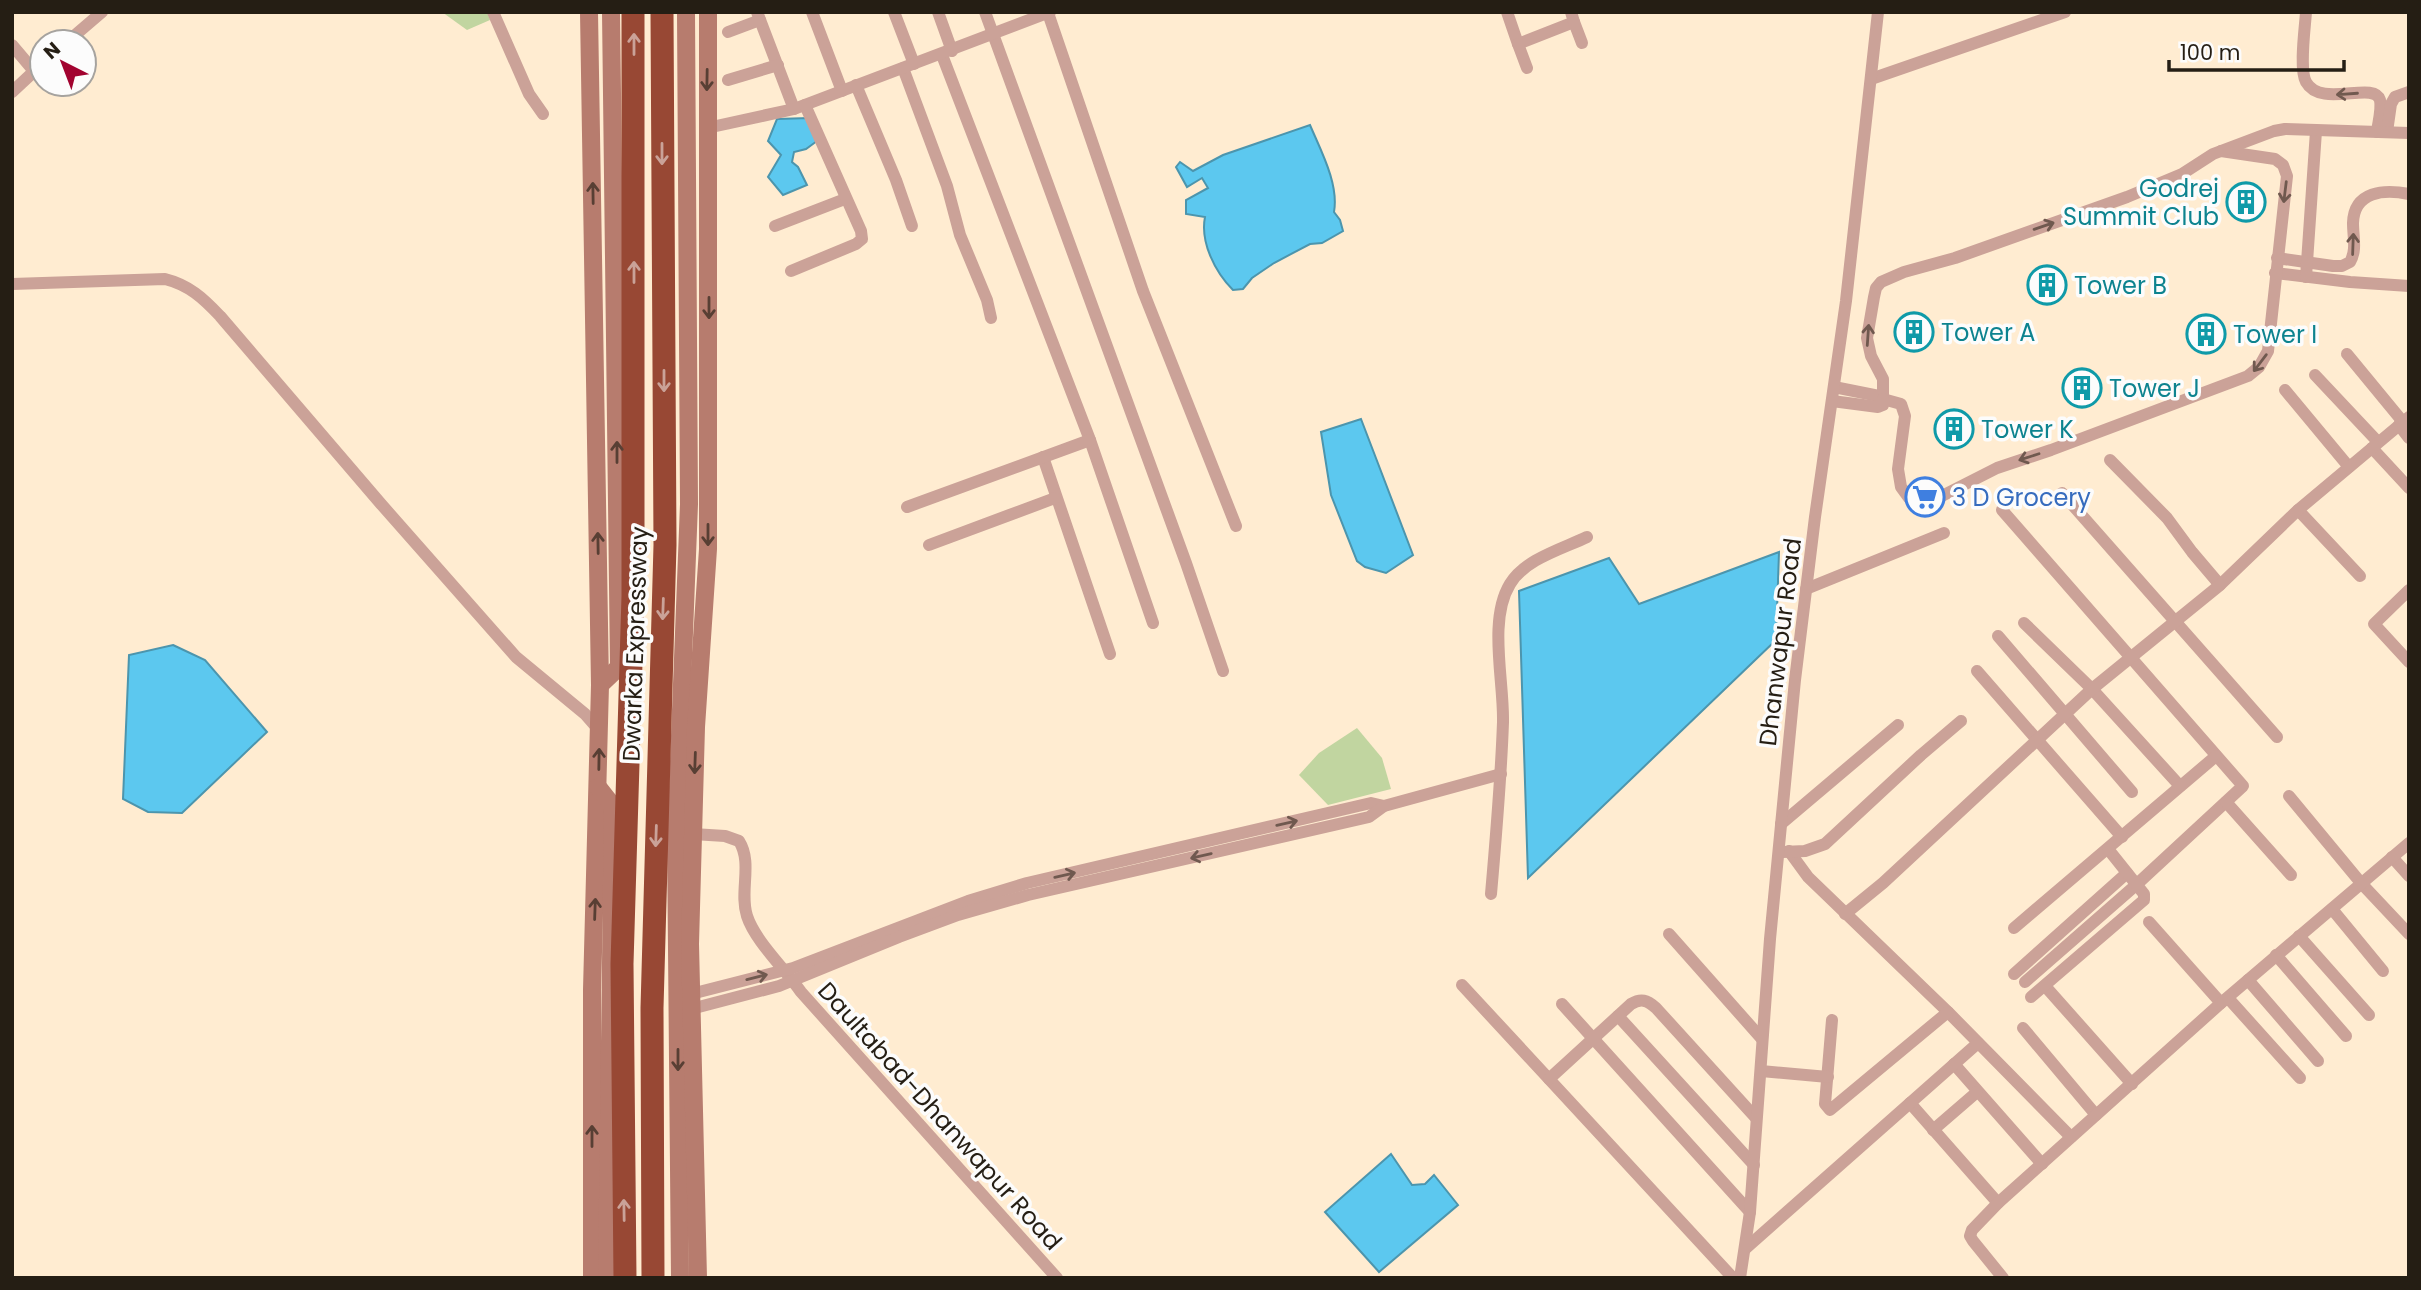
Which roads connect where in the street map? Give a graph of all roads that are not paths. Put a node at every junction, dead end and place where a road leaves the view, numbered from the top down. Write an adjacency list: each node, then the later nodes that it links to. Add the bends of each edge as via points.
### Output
1 (102, 12): 21 (street)
2 (494, 12): 40 (street, via 529,94)
3 (589, 12): 94 (main road, one-way to 3)
4 (611, 12): 94 (main road, one-way to 4, via 619,667)
5 (633, 12): 173 (highway, Dwarka Expressway, one-way to 5, via 622,964 633,596)
6 (662, 12): 174 (highway, Dwarka Expressway, one-way to 174, via 665,545 652,994)
7 (687, 12): 167 (main road, one-way to 167, via 689,504 676,839 678,1122)
8 (708, 12): 41 (main road, one-way to 41)
9 (812, 12): 36 (street)
10 (894, 12): 30 (street)
11 (938, 12): 27 (street)
12 (985, 12): 23 (street)
13 (1507, 12): 25 (street)
14 (1878, 12): 33 (street, Dhanwapur Road)
15 (2065, 12): 33 (street)
16 (2306, 12): 43 (street, one-way to 16, via 2377,95 2326,95 2316,93 2307,83)
17 (1049, 13): 19 (street); 77 (street, via 1143,291)
18 (759, 16): 22 (street); 29 (street)
19 (1024, 17): 23 (street)
20 (1572, 17): 24 (street); 25 (street)
21 (83, 28)
22 (728, 32)
23 (993, 34): 27 (street); 92 (street)
24 (1582, 43)
25 (1518, 44): 31 (street)
26 (12, 45): 28 (street)
27 (947, 53): 30 (street); 66 (street)
28 (28, 59)
29 (778, 65): 34 (street); 39 (street)
30 (909, 66): 35 (street); 57 (street, via 960,235)
31 (1527, 68)
32 (28, 77): 37 (street)
33 (1871, 79): 60 (street, Dhanwapur Road)
34 (728, 80)
35 (856, 85): 36 (street); 49 (street)
36 (842, 91): 39 (street)
37 (12, 92)
38 (2409, 92): 43 (street, via 2395,97)
39 (799, 107): 41 (street); 47 (street)
40 (543, 114)
41 (707, 128): 110 (main road, one-way to 110, via 708,549)
42 (2316, 131): 43 (street); 45 (street, via 2274,131); 51 (street)
43 (2382, 132): 44 (street)
44 (2409, 133)
45 (2221, 151): 50 (street, one-way to 50, via 2275,159 2286,170); 62 (street, one-way to 45, via 1883,379 1867,338 1881,282 2127,197 2182,174)
46 (2409, 194): 51 (street, one-way to 46, via 2342,266 2350,262 2359,203 2378,192)
47 (845, 199): 48 (street); 52 (street, via 862,239)
48 (775, 226)
49 (912, 226)
50 (2277, 258): 51 (street); 53 (street)
51 (2308, 262): 54 (street)
52 (791, 271)
53 (2275, 273): 54 (street); 62 (street, one-way to 62, via 2268,351 2248,376 1997,468 1933,501 1917,503 1902,486 1898,469 1905,411 1898,402)
54 (2306, 277): 56 (street)
55 (12, 284): 99 (street, via 165,279 197,292 516,657)
56 (2409, 286)
57 (991, 318)
58 (2347, 354): 64 (street)
59 (2315, 375): 67 (street)
60 (1834, 387): 62 (street); 63 (street, Dhanwapur Road)
61 (2285, 390): 70 (street)
62 (1884, 400): 63 (street, via 1878,407)
63 (1832, 401): 83 (street, Dhanwapur Road)
64 (2403, 421): 65 (street); 67 (street)
65 (2409, 438)
66 (1090, 440): 68 (street); 86 (street)
67 (2375, 445): 70 (street); 71 (street)
68 (1043, 457): 73 (street); 74 (street)
69 (2110, 460): 82 (street, via 2168,518)
70 (2349, 467): 76 (street)
71 (2409, 488)
72 (2062, 493): 85 (street)
73 (1055, 498): 80 (street); 89 (street)
74 (907, 507)
75 (2003, 510): 90 (street)
76 (2298, 510): 81 (street); 82 (street)
77 (1236, 526)
78 (1944, 533): 83 (street)
79 (1587, 537): 103 (street, via 1530,564 1510,583 1502,605 1497,631)
80 (929, 545)
81 (2360, 576)
82 (2221, 585): 85 (street)
83 (1806, 589): 109 (street, Dhanwapur Road)
84 (2409, 590): 91 (street, via 2374,624)
85 (2174, 622): 90 (street); 100 (street)
86 (1153, 623)
87 (2024, 623): 95 (street)
88 (1998, 636): 96 (street)
89 (1110, 654)
90 (2131, 656): 95 (street); 102 (street)
91 (2409, 663)
92 (1223, 671)
93 (1977, 671): 101 (street)
94 (600, 685): 99 (main road)
95 (2092, 689): 96 (street); 104 (street)
96 (2064, 714): 101 (street); 106 (street)
97 (1961, 721): 114 (street, via 1825,844)
98 (1898, 725): 109 (street)
99 (599, 730): 105 (main road, one-way to 99)
100 (2277, 737)
101 (2036, 740): 111 (street); 124 (street)
102 (2216, 756): 104 (street); 108 (street, via 2243,786)
103 (1501, 774): 115 (street, via 1384,806 1369,817); 122 (street)
104 (2180, 786): 111 (street)
105 (598, 787): 171 (main road, one-way to 105, via 592,990); 172 (main road, via 613,806)
106 (2133, 792)
107 (2289, 796): 120 (street)
108 (2226, 803): 118 (street); 121 (street)
109 (1781, 824): 114 (street, Dhanwapur Road)
110 (693, 834): 131 (street, Daultabad-Dhanwapur Road, via 739,841 745,856 747,917); 141 (main road)
111 (2122, 838): 113 (street)
112 (2409, 843): 116 (street)
113 (2108, 849): 117 (street); 126 (street)
114 (1784, 852): 124 (street); 150 (street, Dhanwapur Road)
115 (1166, 858): 131 (street, one-way to 115, via 1027,883); 135 (street, via 958,915)
116 (2392, 858): 119 (street); 120 (street)
117 (2127, 873): 121 (street); 133 (street)
118 (2291, 875)
119 (2409, 876)
120 (2361, 883): 123 (street); 128 (street)
121 (2136, 885): 136 (street); 138 (street, via 2144,900)
122 (1491, 894)
123 (2332, 909): 129 (street); 132 (street)
124 (1845, 914): 143 (street)
125 (2149, 922): 140 (street)
126 (2014, 928)
127 (1669, 934): 150 (street)
128 (2409, 934)
129 (2299, 936): 130 (street); 144 (street)
130 (2276, 955): 134 (street); 148 (street)
131 (784, 970): 135 (street, Daultabad-Dhanwapur Road); 141 (street, one-way to 131)
132 (2383, 971)
133 (2014, 974)
134 (2248, 980): 140 (street); 152 (street)
135 (793, 981): 141 (street); 177 (street, Daultabad-Dhanwapur Road)
136 (2025, 982)
137 (1462, 985): 157 (street)
138 (2045, 986): 139 (street); 158 (street)
139 (2031, 997)
140 (2224, 1000): 156 (street); 158 (street)
141 (691, 1001): 167 (main road)
142 (1562, 1004): 149 (street)
143 (1948, 1012): 151 (street); 155 (street, via 1830,1110 1825,1104)
144 (2370, 1015)
145 (1618, 1016): 149 (street); 162 (street, via 1639,1000 1649,1002); 165 (street)
146 (1832, 1020): 155 (street)
147 (2023, 1028): 161 (street)
148 (2346, 1036)
149 (1593, 1039): 157 (street); 169 (street)
150 (1762, 1039): 154 (street, Dhanwapur Road)
151 (1978, 1043): 153 (street); 164 (street)
152 (2318, 1061)
153 (1954, 1064): 159 (street); 160 (street)
154 (1761, 1071): 155 (street); 162 (street, Dhanwapur Road)
155 (1828, 1077)
156 (2300, 1078)
157 (1549, 1079): 178 (street)
158 (2132, 1084): 161 (street)
159 (1977, 1092): 163 (street); 166 (street)
160 (1910, 1103): 163 (street); 170 (street)
161 (2096, 1115): 164 (street)
162 (1756, 1118): 165 (street, Dhanwapur Road)
163 (1933, 1130): 168 (street)
164 (2071, 1137): 166 (street)
165 (1754, 1164): 169 (street, Dhanwapur Road)
166 (2042, 1164): 168 (street)
167 (687, 1189): 175 (main road); 176 (main road)
168 (1997, 1203): 180 (street, via 1970,1236)
169 (1750, 1212): 170 (street, Dhanwapur Road)
170 (1745, 1249): 179 (street, Dhanwapur Road)
171 (592, 1278)
172 (607, 1278)
173 (625, 1278)
174 (653, 1278)
175 (680, 1278)
176 (698, 1278)
177 (1057, 1278)
178 (1733, 1278)
179 (1740, 1278)
180 (2003, 1278)

